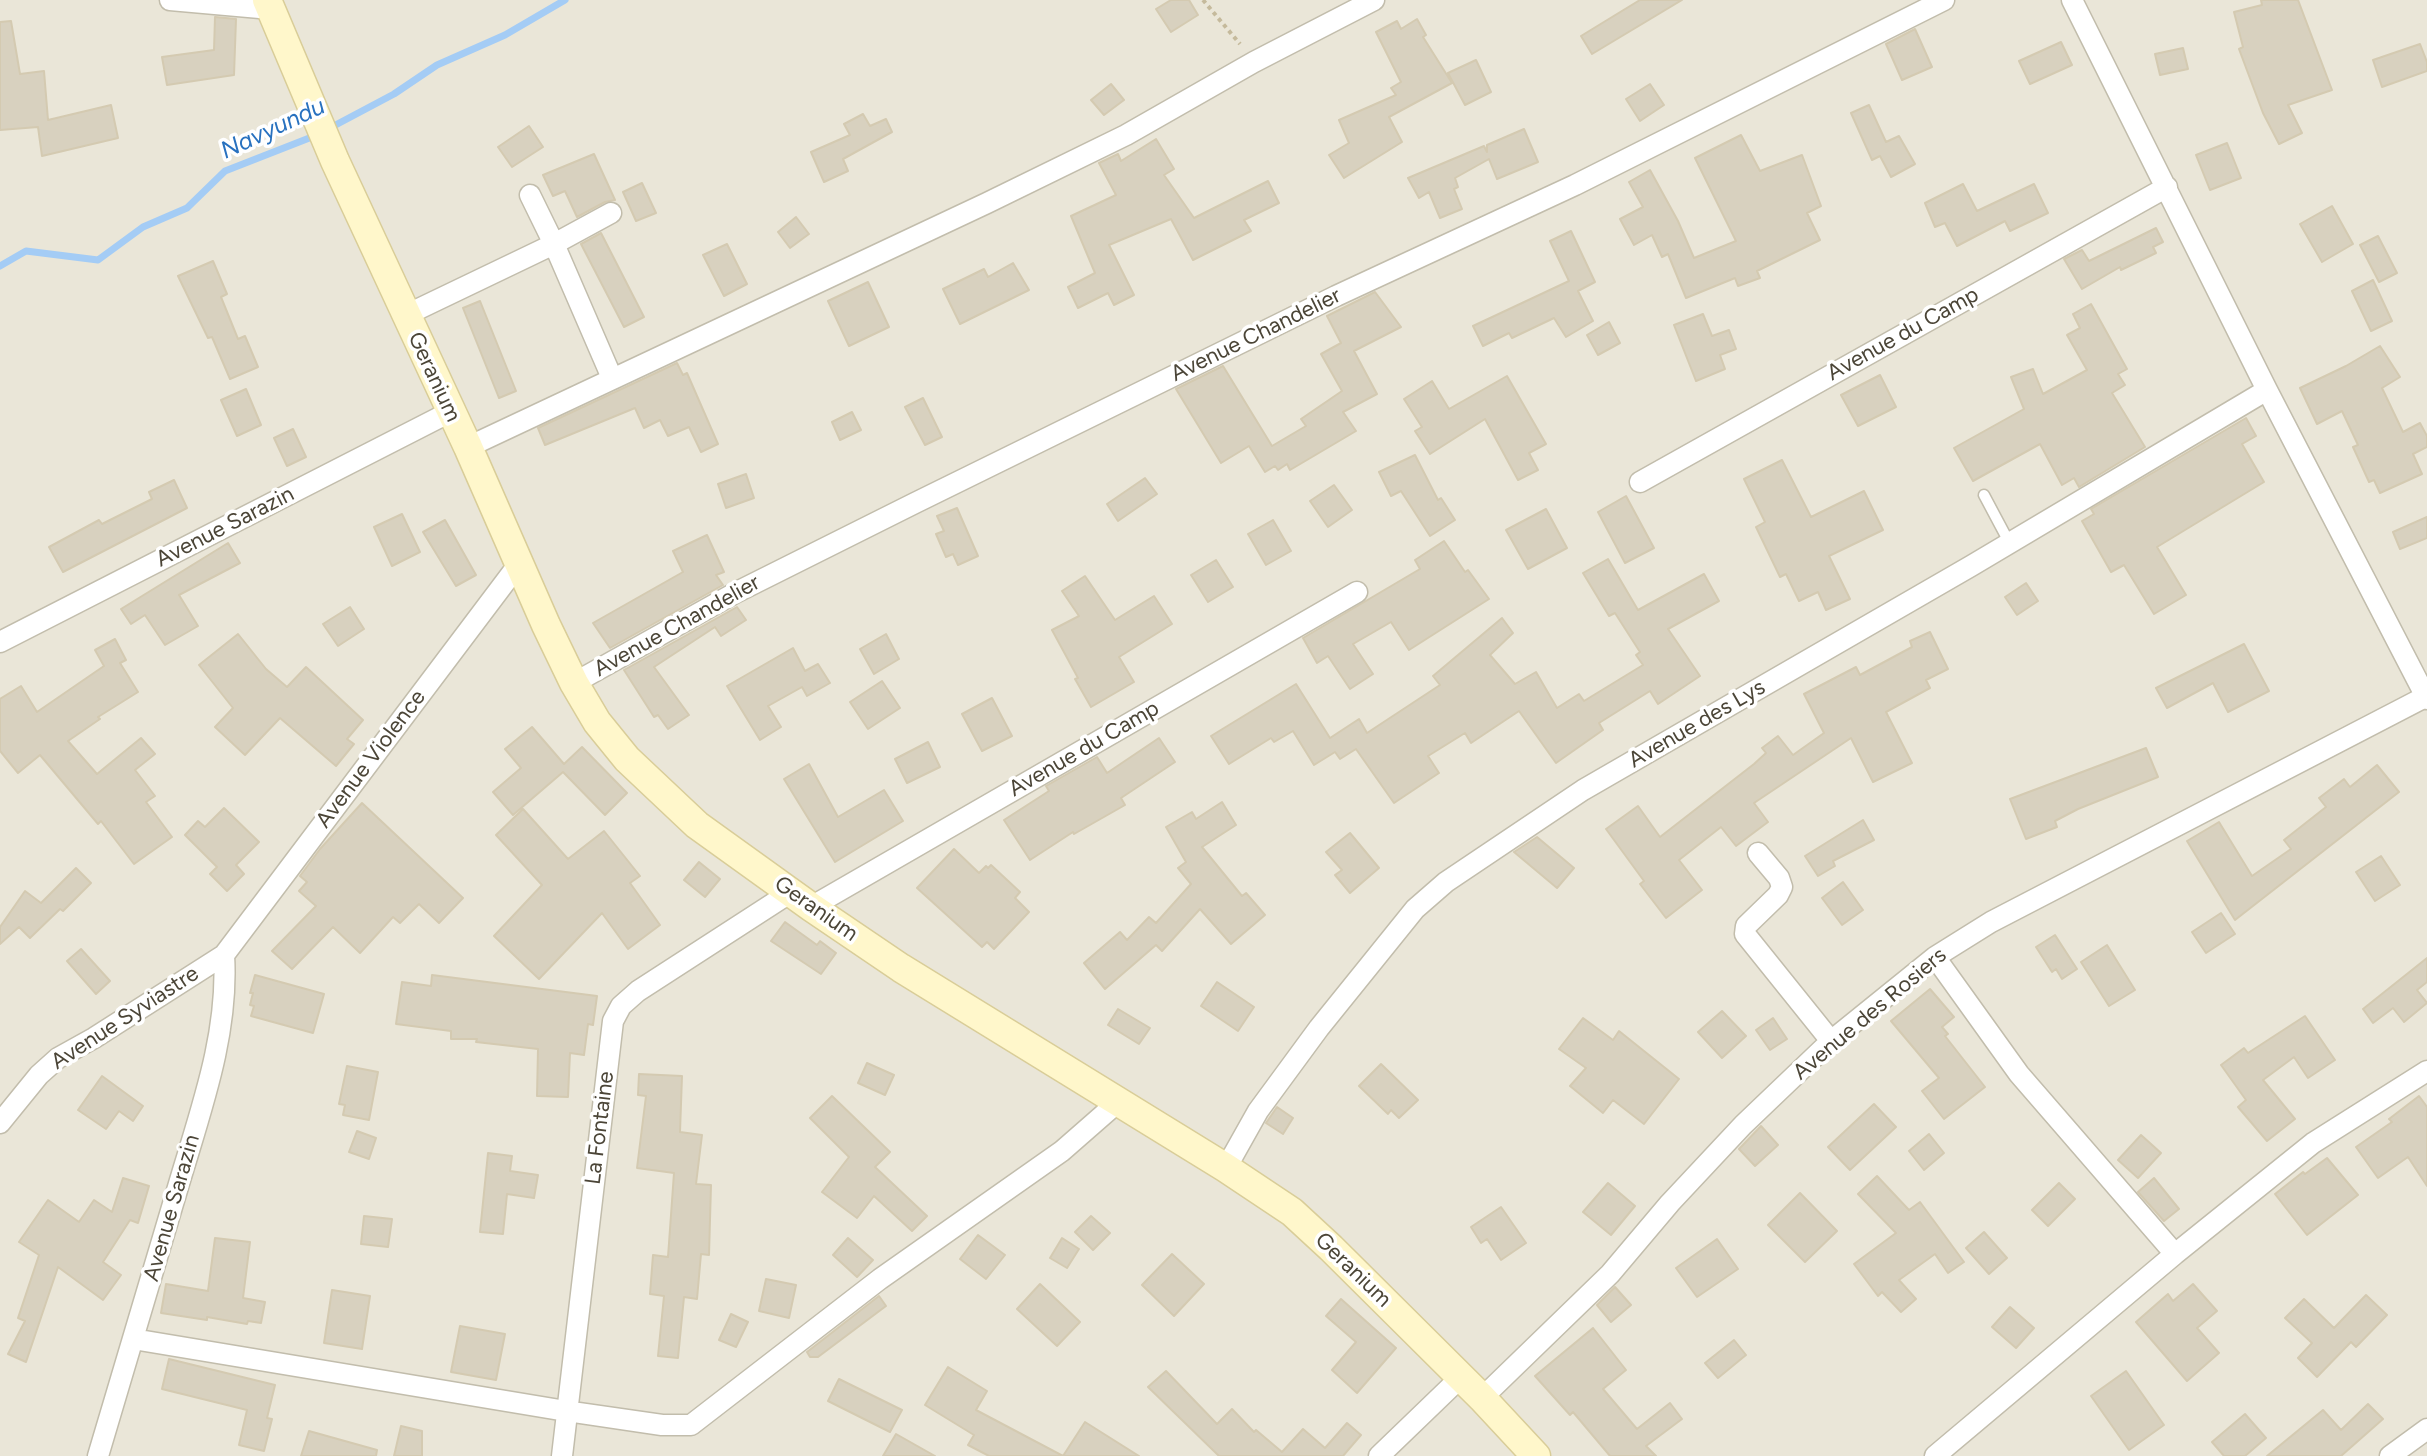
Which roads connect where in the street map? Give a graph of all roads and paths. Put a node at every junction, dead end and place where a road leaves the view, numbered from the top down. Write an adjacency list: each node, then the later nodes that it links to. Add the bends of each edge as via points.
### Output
1 (170, 0): 6 (street)
2 (1203, 0): 7 (path)
3 (1374, 0): 7 (street)
4 (1944, 0): 23 (street, Avenue Chandelier, via 901,510 735,593)
5 (2072, 0): 8 (street)
6 (269, 5): 12 (street, Geranium)
7 (1254, 62): 13 (street, via 1043,176)
8 (2167, 187): 14 (street); 17 (street, Avenue du Camp)
9 (530, 195): 11 (street)
10 (611, 213): 11 (street)
11 (554, 244): 12 (street); 13 (street)
12 (406, 315): 15 (street, Geranium)
13 (612, 378): 16 (street)
14 (2267, 390): 19 (street, Avenue des Lys); 24 (street)
15 (450, 412): 16 (street, Geranium); 22 (street, Avenue Sarazin)
16 (468, 447): 20 (street, Geranium)
17 (1640, 482)
18 (1984, 495): 19 (lane)
19 (2009, 542): 33 (street, Avenue des Lys, via 1583,790 1428,896 1310,1040 1258,1111)
20 (518, 565): 23 (street, Geranium); 27 (street, Avenue Violence)
21 (1357, 592): 26 (street, Avenue du Camp)
22 (0, 642)
23 (574, 683): 26 (street, Geranium, via 597,722 661,792 697,825)
24 (2426, 698): 28 (street, Avenue des Rosiers, via 1991,922)
25 (1758, 853): 29 (street, via 1782,887 1746,926 1745,934)
26 (801, 900): 31 (street, Geranium); 38 (street, La Fontaine, via 638,991 616,1012)
27 (224, 955): 32 (street, Avenue Syviastre, via 58,1058); 35 (street, Avenue Sarazin, via 223,1017 209,1082)
28 (1935, 957): 29 (street, Avenue des Rosiers); 34 (street, via 2019,1074)
29 (1831, 1041): 37 (street, Avenue des Rosiers, via 1743,1125 1610,1274)
30 (2427, 1071): 34 (street, via 2313,1143)
31 (1118, 1102): 33 (street, Geranium); 38 (street, via 1062,1151 868,1288 691,1425)
32 (0, 1123)
33 (1226, 1168): 36 (street, Geranium, via 1292,1212)
34 (2175, 1254): 44 (street)
35 (133, 1339): 38 (street); 40 (street, Avenue Sarazin)
36 (1461, 1377): 37 (street, Geranium); 42 (street)
37 (1482, 1398): 43 (street, Geranium)
38 (566, 1411): 41 (street, La Fontaine)
39 (2427, 1429): 45 (street)
40 (98, 1456)
41 (562, 1456)
42 (1379, 1456)
43 (1536, 1456)
44 (1935, 1456)
45 (2390, 1456)

